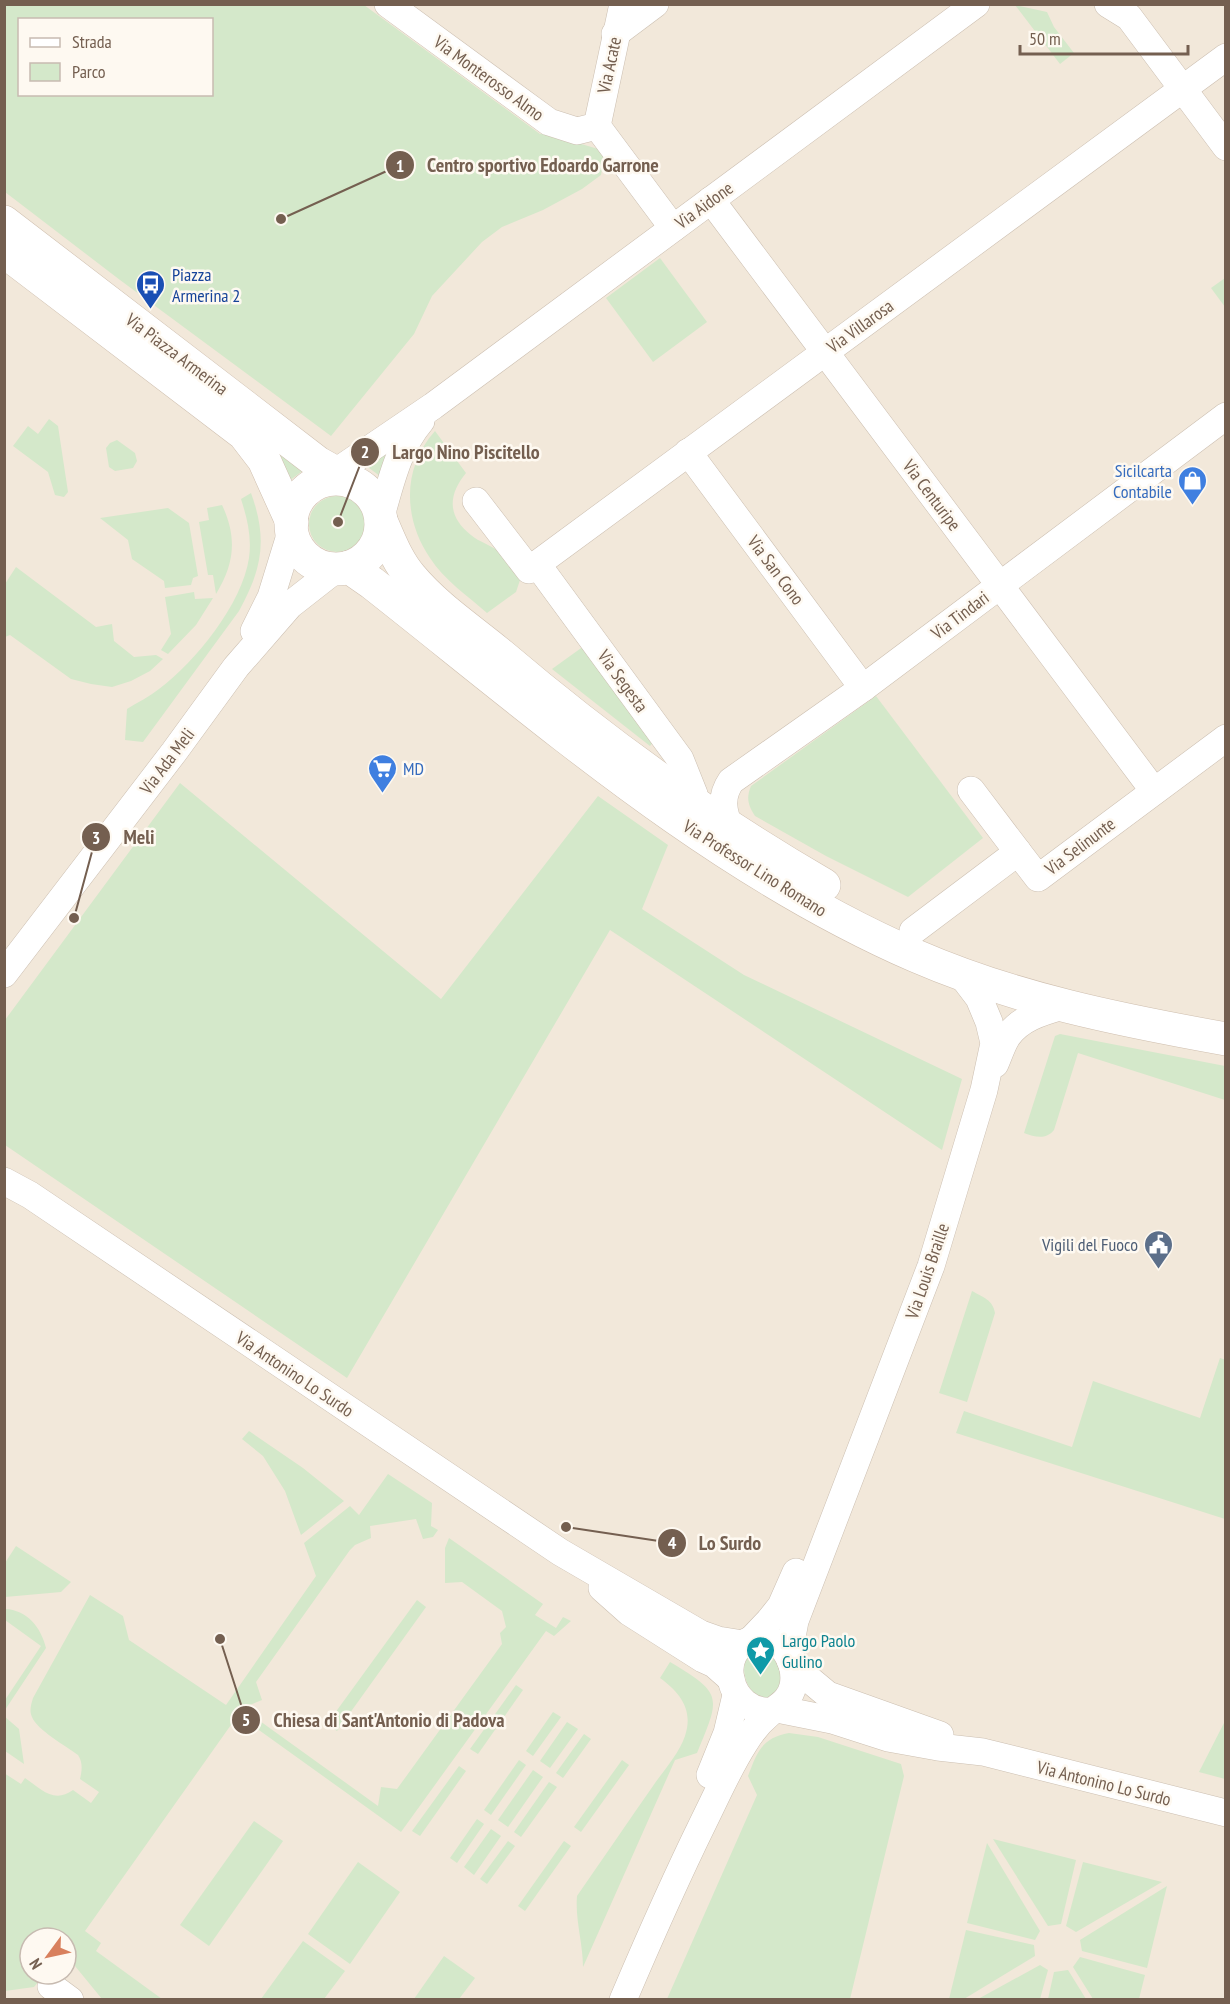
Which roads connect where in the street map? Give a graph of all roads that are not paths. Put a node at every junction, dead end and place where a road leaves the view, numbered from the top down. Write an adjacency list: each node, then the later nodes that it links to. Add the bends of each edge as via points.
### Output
1 (388, 4): 9 (street, Via Monterosso Almo, via 549,122 577,131)
2 (623, 4): 6 (street, Via Acate)
3 (655, 4): 6 (street)
4 (976, 4): 11 (street, Via Aidone)
5 (1108, 4): 8 (street, via 1129,17)
6 (615, 34): 9 (street, Via Acate)
7 (1226, 57): 8 (street, Via Villarosa)
8 (1182, 88): 10 (street); 15 (street, Via Villarosa)
9 (597, 126): 13 (street)
10 (1226, 147)
11 (711, 200): 13 (street, Via Aidone); 15 (street, Via Centuripe)
12 (4, 222): 19 (street, Via Piazza Armerina)
13 (673, 228): 16 (street, Via Aidone)
14 (4, 251): 22 (street, Via Piazza Armerina, via 243,434 264,460)
15 (825, 352): 18 (street, Via Villarosa); 25 (street, Via Centuripe)
16 (433, 406): 19 (street); 21 (street, via 409,435 389,484)
17 (1226, 416): 25 (street, Via Tindari)
18 (688, 452): 23 (street, Via Villarosa); 27 (street, Via San Cono)
19 (336, 479): 21 (street, via 371,495); 22 (street, via 312,486 297,502)
20 (477, 501): 23 (street, via 529,570)
21 (381, 519): 24 (street, via 380,536 373,550 363,561); 31 (street, Via Professor Lino Romano, via 397,556 435,602 542,690)
22 (292, 525): 24 (street, via 299,549 306,557 326,568); 26 (street, via 271,597)
23 (537, 564): 31 (street, Via Segesta, via 680,759)
24 (343, 568): 26 (street, via 290,605); 36 (street, Via Professor Lino Romano, via 372,583 602,766 700,836 843,922)
25 (1000, 585): 27 (street, Via Tindari); 30 (street, Via Centuripe)
26 (236, 667): 35 (street, Via Ada Meli)
27 (863, 688): 32 (street, Via Tindari, via 731,781 723,800)
28 (1226, 738): 30 (street, Via Selinunte)
29 (971, 790): 33 (street)
30 (1154, 791): 33 (street, Via Selinunte, via 1038,878)
31 (695, 804): 32 (street, Via Professor Lino Romano)
32 (730, 828): 34 (street, Via Professor Lino Romano, via 829,888)
33 (1018, 852): 34 (street, Via Selinunte)
34 (913, 931): 38 (street, Via Professor Lino Romano, via 974,955 1094,992)
35 (6, 973)
36 (960, 973): 37 (street, Via Professor Lino Romano); 40 (street, via 979,998 994,1043)
37 (1063, 1006): 39 (street, Via Professor Lino Romano); 40 (street, via 1038,1013 1006,1037)
38 (1226, 1016)
39 (1226, 1039)
40 (984, 1090): 44 (street, Via Louis Braille, via 931,1266)
41 (4, 1174): 43 (street)
42 (4, 1181): 43 (street)
43 (30, 1195): 45 (street, Via Antonino Lo Surdo)
44 (862, 1449): 46 (street, via 781,1606); 47 (street, via 795,1621)
45 (560, 1552): 46 (street, via 701,1634); 48 (street, via 629,1612 714,1664)
46 (746, 1642): 47 (street, via 772,1641); 48 (street, via 732,1658)
47 (791, 1662): 49 (street, via 795,1672 792,1690); 50 (street, via 828,1695)
48 (734, 1687): 49 (street, via 741,1701 756,1710); 52 (street, via 727,1733)
49 (774, 1710): 50 (street, via 832,1720 888,1738); 52 (street, via 751,1732 733,1762)
50 (983, 1752): 51 (street, Via Antonino Lo Surdo)
51 (1226, 1813)
52 (673, 1884): 53 (street)
53 (623, 2000)

